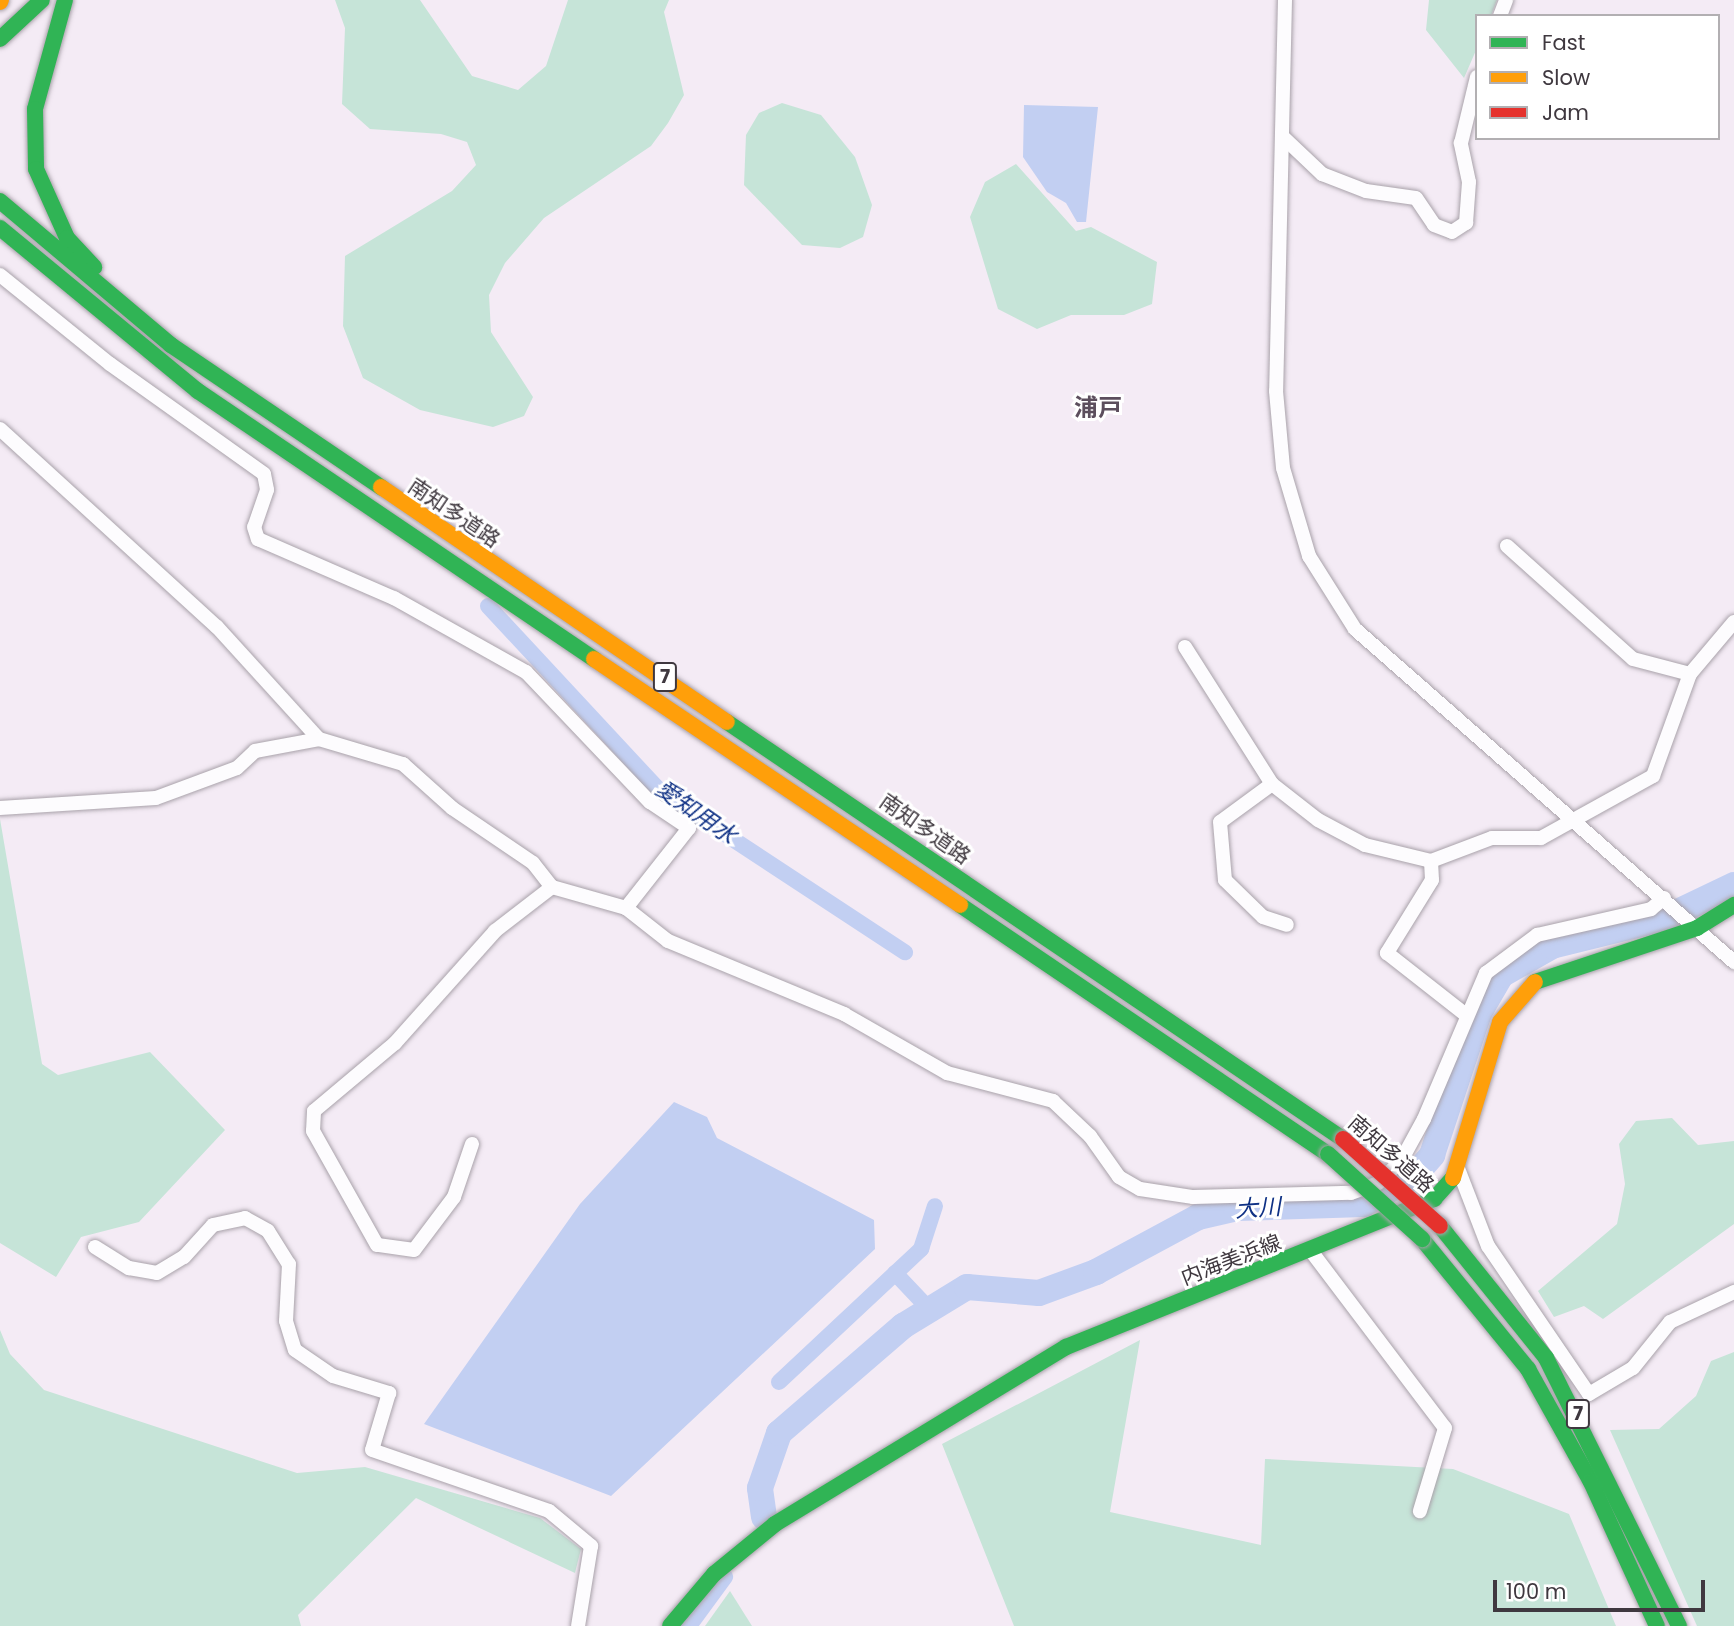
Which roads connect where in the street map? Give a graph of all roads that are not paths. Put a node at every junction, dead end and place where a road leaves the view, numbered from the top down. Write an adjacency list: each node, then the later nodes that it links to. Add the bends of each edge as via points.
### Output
1 (21, 0): 5 (main road)
2 (42, 0): 6 (main road)
3 (65, 0): 13 (main road, via 33,135 36,169 60,225 97,270 310,430)
4 (1285, 0): 8 (street)
5 (0, 20)
6 (0, 39)
7 (1475, 85): 8 (street, via 1461,143 1469,182 1466,223 1452,232 1434,225 1416,198 1366,191 1322,174)
8 (1283, 137): 21 (street, via 1278,421 1283,468 1309,556 1355,629)
9 (0, 201): 13 (main road, 南知多道路 / 7, via 170,345)
10 (0, 228): 39 (main road, 南知多道路 / 7, bridge, via 198,391 1328,1154 1422,1240 1528,1369 1591,1482)
11 (0, 275): 26 (street, via 110,364 264,474 267,490 254,527 258,539 394,598 526,672 621,774 689,828)
12 (0, 429): 18 (street, via 218,627)
13 (318, 448): 40 (main road, 南知多道路 / 7, bridge, via 757,737 1343,1139 1440,1226 1546,1358)
14 (1507, 546): 17 (street, via 1633,659)
15 (1734, 622): 17 (street)
16 (1185, 648): 19 (street)
17 (1690, 674): 21 (street, via 1653,776)
18 (319, 739): 20 (street, via 255,751 237,768 156,798); 23 (street, via 403,764 533,863)
19 (1272, 784): 22 (street, via 1318,820 1365,845); 28 (street, via 1220,822 1225,880 1263,917)
20 (4, 804)
21 (1571, 817): 22 (street, via 1541,838 1492,838); 24 (street)
22 (1431, 861): 30 (street, via 1432,880 1387,953)
23 (552, 887): 26 (street); 31 (street, via 495,931 395,1043 314,1111 313,1131 376,1245 414,1250 454,1197)
24 (1667, 901): 27 (street); 30 (street, via 1651,909 1537,935 1486,973)
25 (1734, 905): 27 (main road, 内海美浜線)
26 (626, 908): 30 (street, via 668,941 844,1014 947,1073 1052,1101 1090,1136 1119,1177 1140,1189 1193,1197 1351,1193 1378,1183 1401,1161 1424,1119)
27 (1693, 924): 29 (street); 32 (main road, 内海美浜線, via 1554,972 1523,989 1500,1022)
28 (1287, 925)
29 (1734, 962)
30 (1466, 1015)
31 (472, 1144)
32 (1459, 1171): 34 (main road, 内海美浜線, via 1434,1199); 35 (street, via 1488,1246 1589,1394 1633,1368 1670,1322)
33 (95, 1247): 37 (street, via 129,1268 157,1273 184,1257 213,1225 245,1218 268,1231 289,1264 286,1321 295,1350 334,1376 389,1393 372,1450 549,1511 591,1546)
34 (1311, 1251): 36 (street, via 1445,1428); 38 (main road, 内海美浜線, via 1086,1337 961,1406 775,1524 714,1574)
35 (1734, 1292)
36 (1420, 1511)
37 (578, 1626)
38 (670, 1626)
39 (1657, 1626)
40 (1679, 1626)

